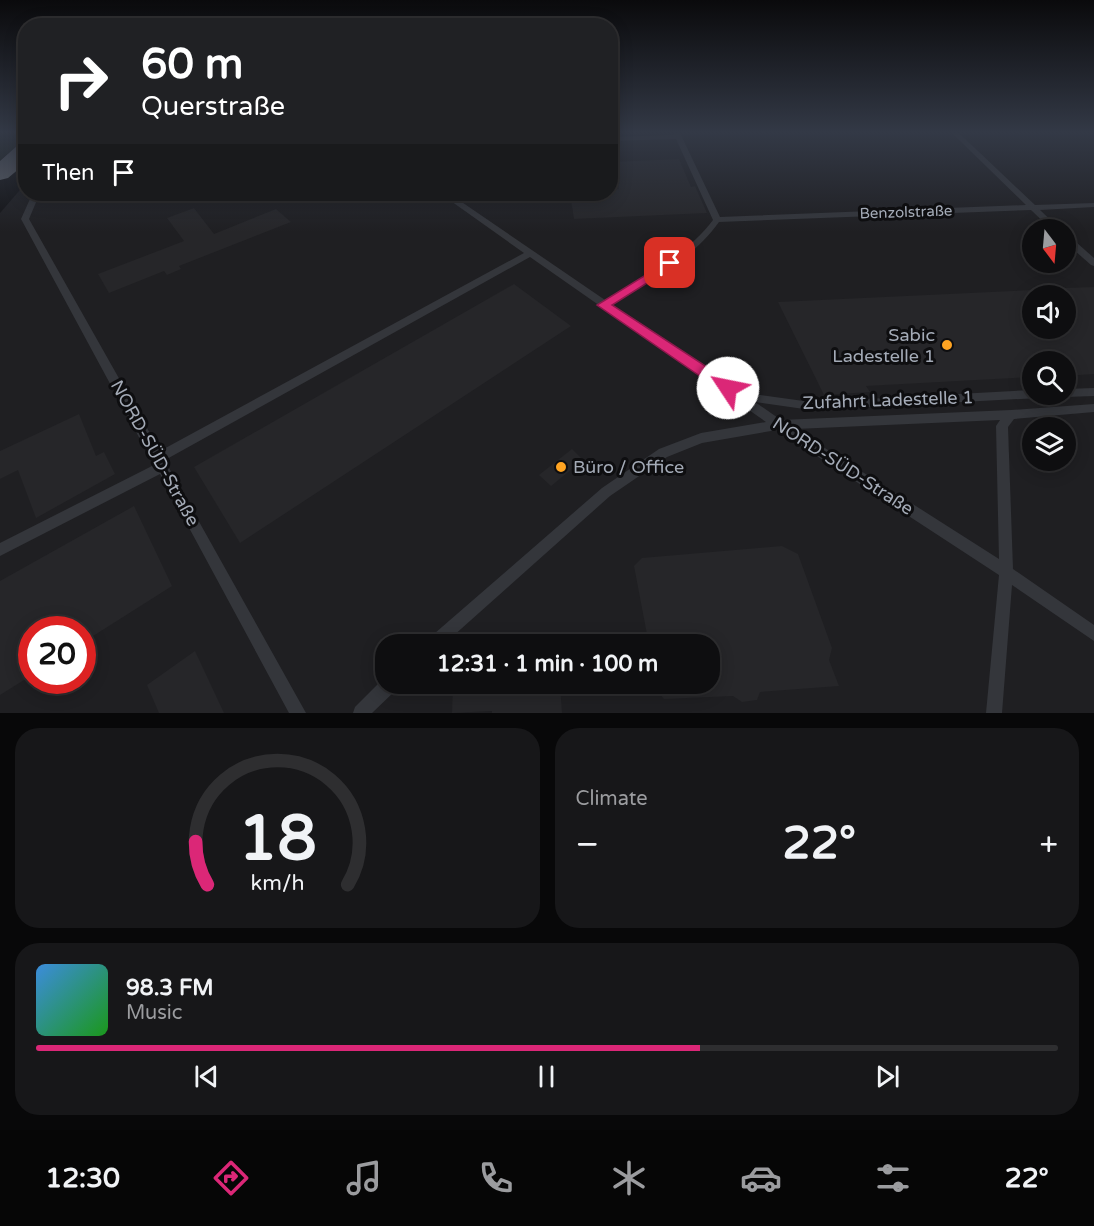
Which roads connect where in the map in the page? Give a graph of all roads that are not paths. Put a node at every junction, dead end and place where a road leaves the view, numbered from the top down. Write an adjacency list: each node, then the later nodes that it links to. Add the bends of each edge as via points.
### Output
1 (692, 166): 8 (lane)
2 (990, 166): 6 (lane)
3 (33, 201): 20 (lane, NORD-SÜD-Straße, via 25,219)
4 (455, 201): 10 (lane, NORD-SÜD-Straße)
5 (1094, 205): 6 (lane, Benzolstraße)
6 (1033, 207): 7 (lane); 8 (lane, Benzolstraße)
7 (1046, 219)
8 (717, 220): 12 (lane, via 709,234 686,253)
9 (1076, 247): 11 (lane)
10 (529, 254): 12 (lane, NORD-SÜD-Straße); 20 (lane)
11 (1094, 263)
12 (603, 305): 16 (lane, NORD-SÜD-Straße)
13 (1094, 392): 14 (lane)
14 (1076, 393)
15 (1022, 395): 16 (lane, Zufahrt Ladestelle 1, via 811,406)
16 (738, 396): 19 (lane, NORD-SÜD-Straße)
17 (1094, 408): 18 (lane)
18 (1011, 415): 19 (lane); 22 (lane, via 1002,426)
19 (779, 425): 22 (lane, NORD-SÜD-Straße); 23 (lane, via 701,438 663,453 606,492)
20 (161, 462): 21 (lane); 26 (lane, NORD-SÜD-Straße)
21 (0, 550)
22 (1006, 573): 24 (lane, NORD-SÜD-Straße); 28 (lane)
23 (445, 634)
24 (1094, 634)
25 (380, 694): 27 (lane)
26 (298, 713)
27 (361, 713)
28 (994, 713)

